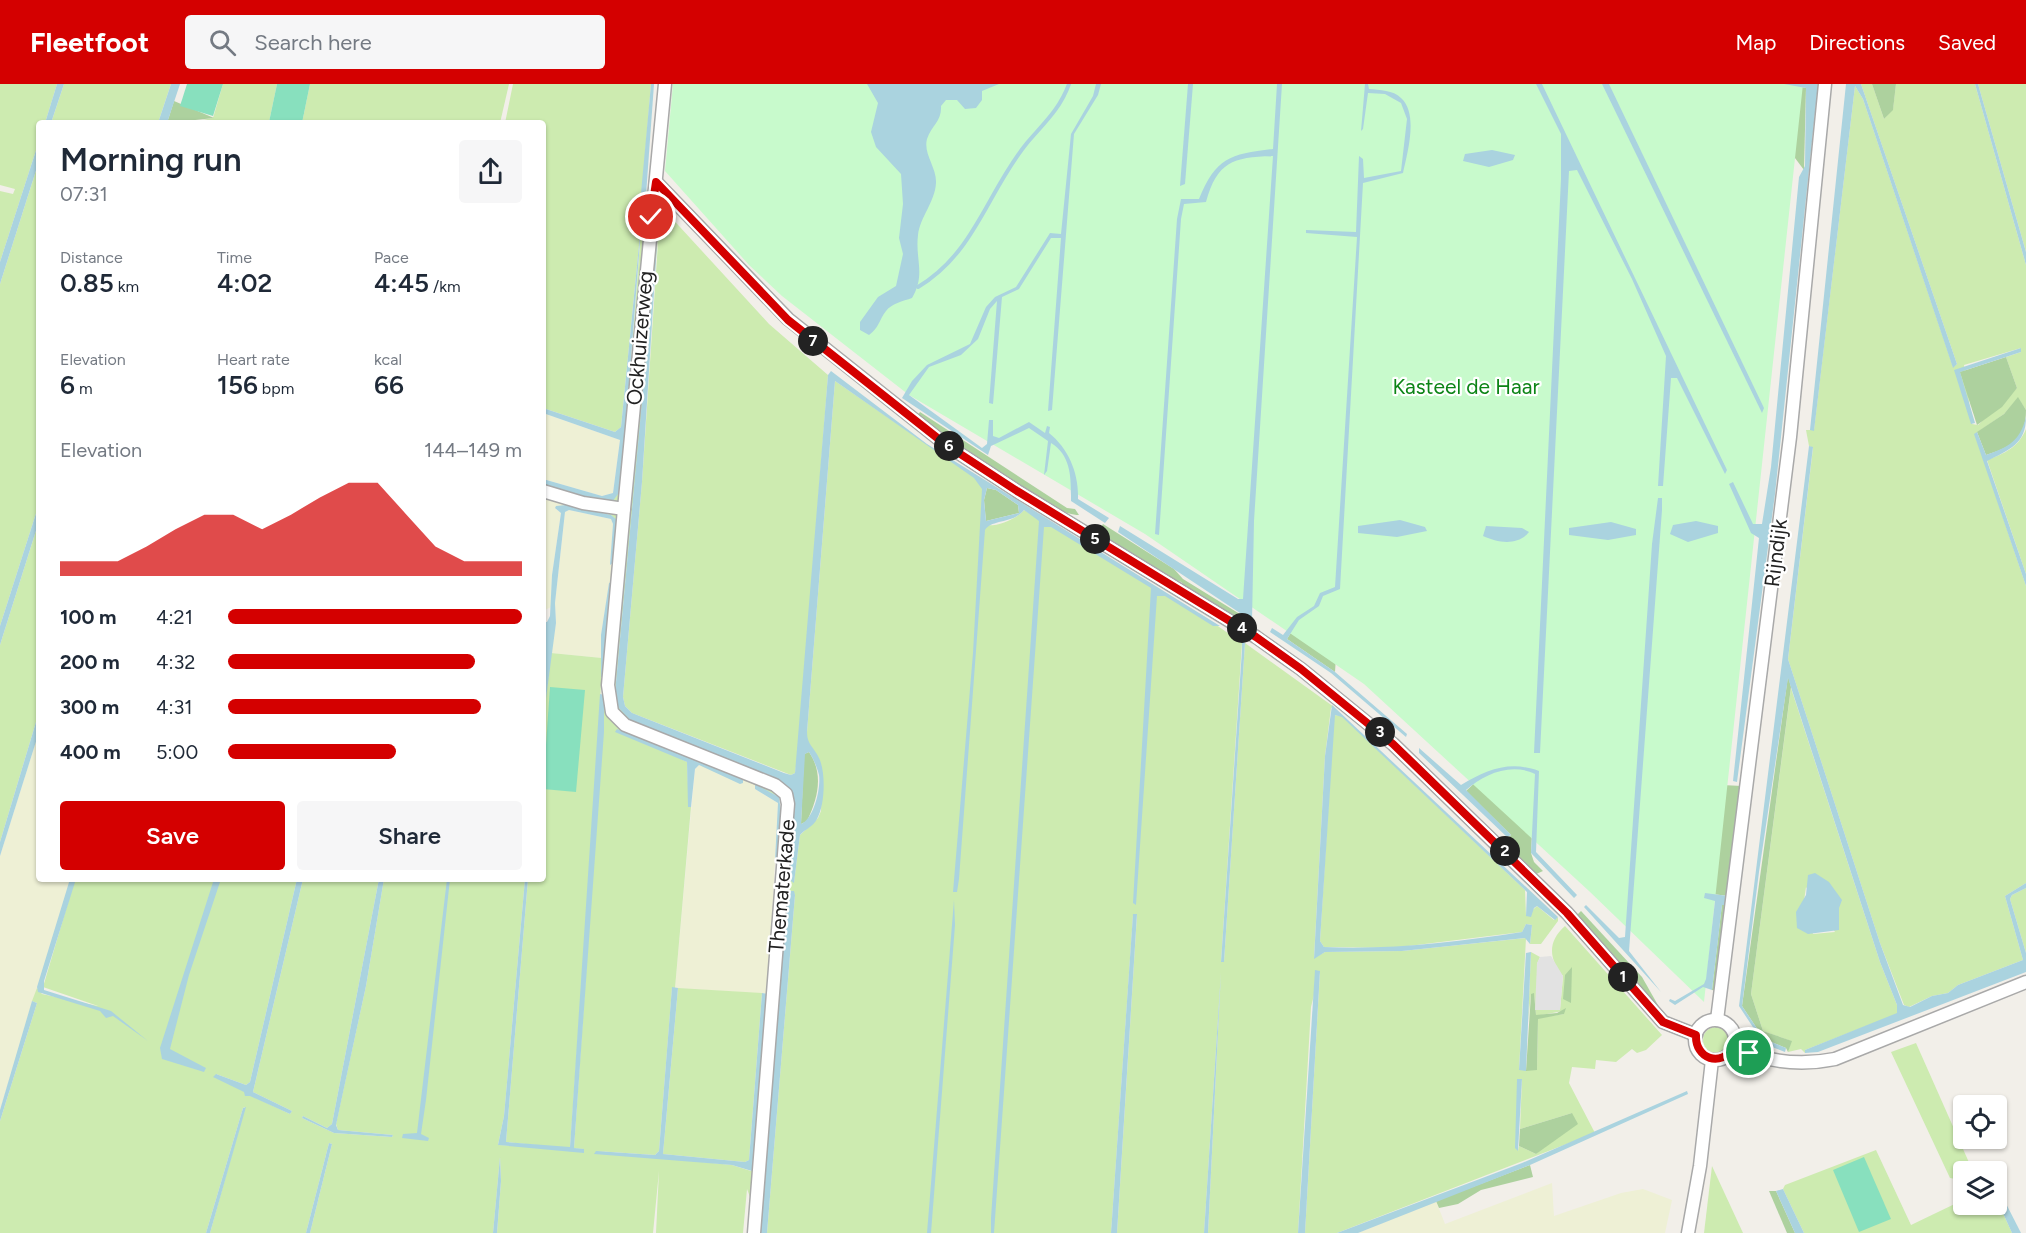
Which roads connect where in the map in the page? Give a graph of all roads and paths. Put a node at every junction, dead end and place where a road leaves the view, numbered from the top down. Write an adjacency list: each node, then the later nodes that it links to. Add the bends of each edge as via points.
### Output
1 (665, 84): 3 (street, Ockhuizerweg)
2 (1825, 84): 7 (street, Rijndijk, via 1789,449)
3 (656, 182): 5 (street, Ockhuizerweg); 8 (street, via 788,320 945,444 1256,637 1393,744 1567,913 1663,1022)
4 (546, 492): 5 (street)
5 (624, 509): 11 (street, Thematerkade, via 608,685 612,712 625,725 782,789 788,804)
6 (2026, 982): 9 (street, via 1835,1059 1791,1063)
7 (1717, 1020): 8 (street, via 1700,1026); 9 (street, via 1732,1030)
8 (1696, 1035): 10 (street, via 1701,1054)
9 (1734, 1047): 10 (street, via 1721,1059)
10 (1712, 1060): 12 (street)
11 (754, 1233)
12 (1688, 1233)

